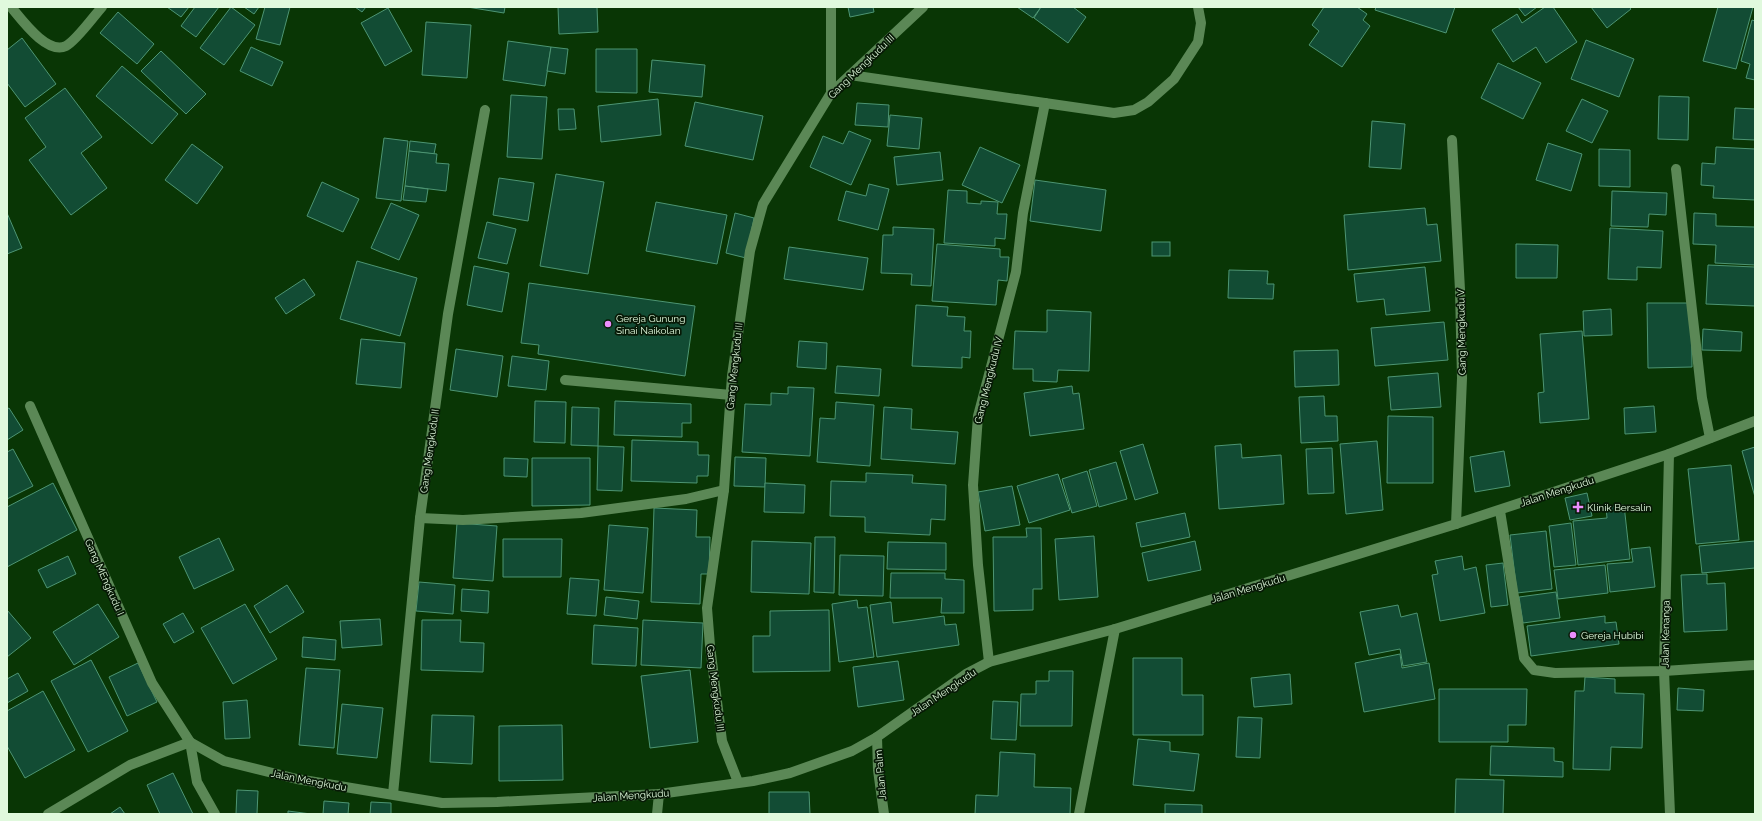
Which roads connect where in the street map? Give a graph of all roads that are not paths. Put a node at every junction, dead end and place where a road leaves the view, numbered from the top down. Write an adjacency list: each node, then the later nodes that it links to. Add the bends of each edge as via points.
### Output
1 (11, 7): 2 (street, via 46,43 60,47 71,42)
2 (102, 7)
3 (831, 7): 7 (street)
4 (923, 7): 6 (street, Gang Mengkudu III)
5 (1198, 7): 8 (street, via 1201,23 1198,42 1174,79 1148,102 1134,110 1114,113)
6 (850, 75): 7 (street, Gang Mengkudu III); 8 (street)
7 (831, 93): 13 (street, Gang Mengkudu III, via 763,204 742,292)
8 (1045, 103): 23 (street, Gang Mengkudu IV, via 1023,214 1016,272 978,416 973,485 978,565)
9 (485, 110): 20 (street, Gang Mengkudu II, via 448,314)
10 (1452, 140): 21 (street, Gang Mengkudu V, via 1462,378)
11 (1676, 170): 16 (street, via 1702,398)
12 (565, 380): 13 (street)
13 (731, 395): 18 (street, Gang Mengkudu III)
14 (30, 406): 27 (street, Gang MEngkudu I, via 152,683)
15 (1755, 421): 16 (street, Jalan Mengkudu)
16 (1710, 438): 17 (street, Jalan Mengkudu)
17 (1669, 454): 19 (street, Jalan Mengkudu); 25 (street, Jalan Kenanga)
18 (724, 490): 20 (street, via 686,499 581,512 463,520); 28 (street, Gang Mengkudu III, via 707,608 722,741)
19 (1500, 510): 21 (street, Jalan Mengkudu); 25 (street, via 1524,658 1534,670 1555,673)
20 (420, 518): 29 (street, Gang Mengkudu II)
21 (1456, 524): 22 (street, Jalan Mengkudu)
22 (1115, 629): 23 (street, Jalan Mengkudu); 35 (street)
23 (989, 662): 26 (street, Jalan Mengkudu, via 966,674)
24 (1755, 665): 25 (street)
25 (1664, 671): 36 (street, Jalan Kenanga)
26 (877, 737): 28 (street, Jalan Mengkudu, via 852,751 790,773); 34 (street, Jalan Palm)
27 (190, 742): 29 (street, Jalan Mengkudu, via 231,763 297,779); 31 (street, via 130,765); 32 (street, via 197,782)
28 (738, 782): 30 (street, Jalan Mengkudu)
29 (393, 794): 30 (street, Jalan Mengkudu, via 442,802 497,802)
30 (659, 794): 33 (street)
31 (48, 814)
32 (215, 814)
33 (657, 814)
34 (884, 814)
35 (1079, 814)
36 (1670, 814)

